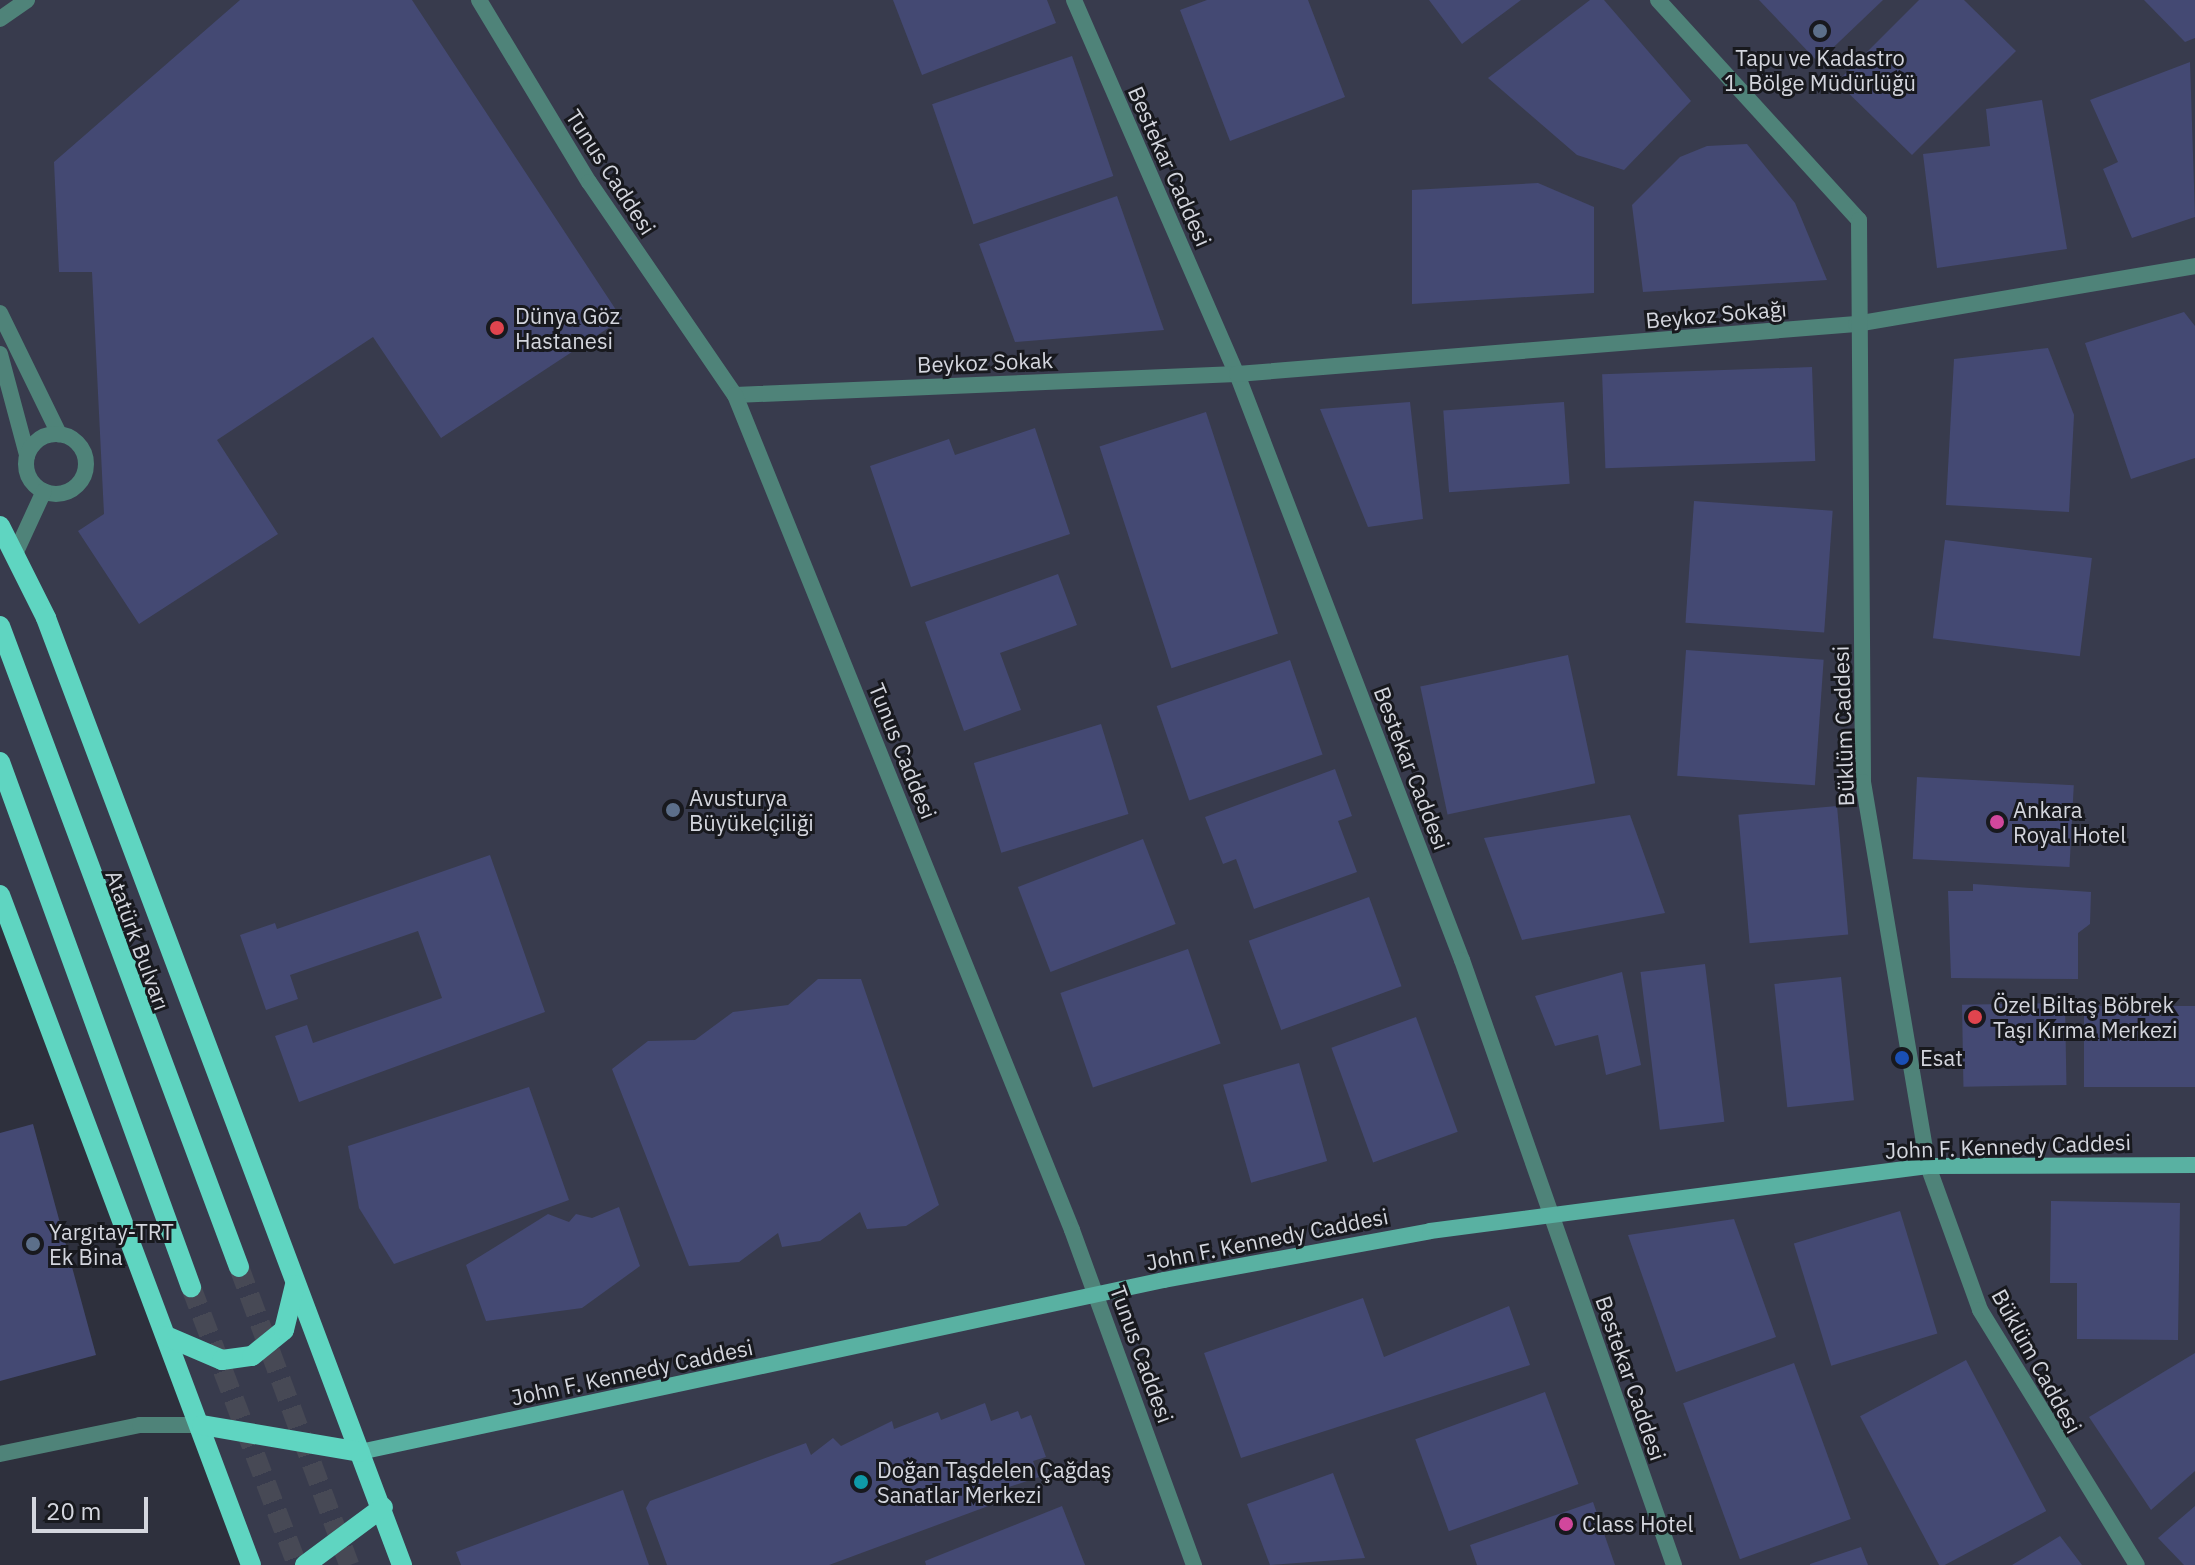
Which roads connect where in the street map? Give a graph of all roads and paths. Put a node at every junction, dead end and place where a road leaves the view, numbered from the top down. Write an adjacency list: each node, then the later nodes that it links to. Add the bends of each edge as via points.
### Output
1 (27, 0): 5 (street)
2 (479, 0): 11 (street, Tunus Caddesi, via 589,182)
3 (1074, 0): 10 (street, Bestekar Caddesi)
4 (1658, 0): 8 (street, Büklüm Caddesi, via 1859,220)
5 (0, 19)
6 (2195, 266): 8 (street, Beykoz Sokağı)
7 (0, 313): 12 (street)
8 (1856, 324): 10 (street, Beykoz Sokağı); 21 (street, Büklüm Caddesi, via 1863,782)
9 (0, 354): 13 (street)
10 (1237, 374): 11 (street, Beykoz Sokak); 22 (street, Bestekar Caddesi, via 1462,960)
11 (735, 395): 26 (street, Tunus Caddesi)
12 (59, 434): 13 (street, via 40,438); 14 (street, via 82,450 85,469 68,491)
13 (27, 455): 14 (street, via 28,474)
14 (44, 491): 16 (street)
15 (0, 526): 16 (main road)
16 (15, 554): 24 (main road)
17 (0, 626): 23 (main road, Atatürk Bulvarı)
18 (0, 762): 25 (main road)
19 (0, 895): 27 (main road)
20 (2195, 1165): 21 (main road, John F. Kennedy Caddesi)
21 (1928, 1166): 22 (main road, John F. Kennedy Caddesi); 37 (street, Büklüm Caddesi, via 1980,1310)
22 (1551, 1212): 26 (main road, John F. Kennedy Caddesi); 36 (street, Bestekar Caddesi)
23 (239, 1267)
24 (295, 1285): 27 (main road, via 284,1330 252,1356 222,1360); 29 (main road)
25 (191, 1287)
26 (1097, 1295): 29 (main road, John F. Kennedy Caddesi); 35 (street, Tunus Caddesi)
27 (166, 1336): 28 (main road)
28 (202, 1425): 29 (main road); 30 (street, via 140,1425); 32 (main road)
29 (360, 1452): 31 (main road)
30 (0, 1454)
31 (383, 1507): 33 (main road); 34 (main road)
32 (251, 1565)
33 (305, 1565)
34 (402, 1565)
35 (1194, 1565)
36 (1674, 1565)
37 (2137, 1565)

